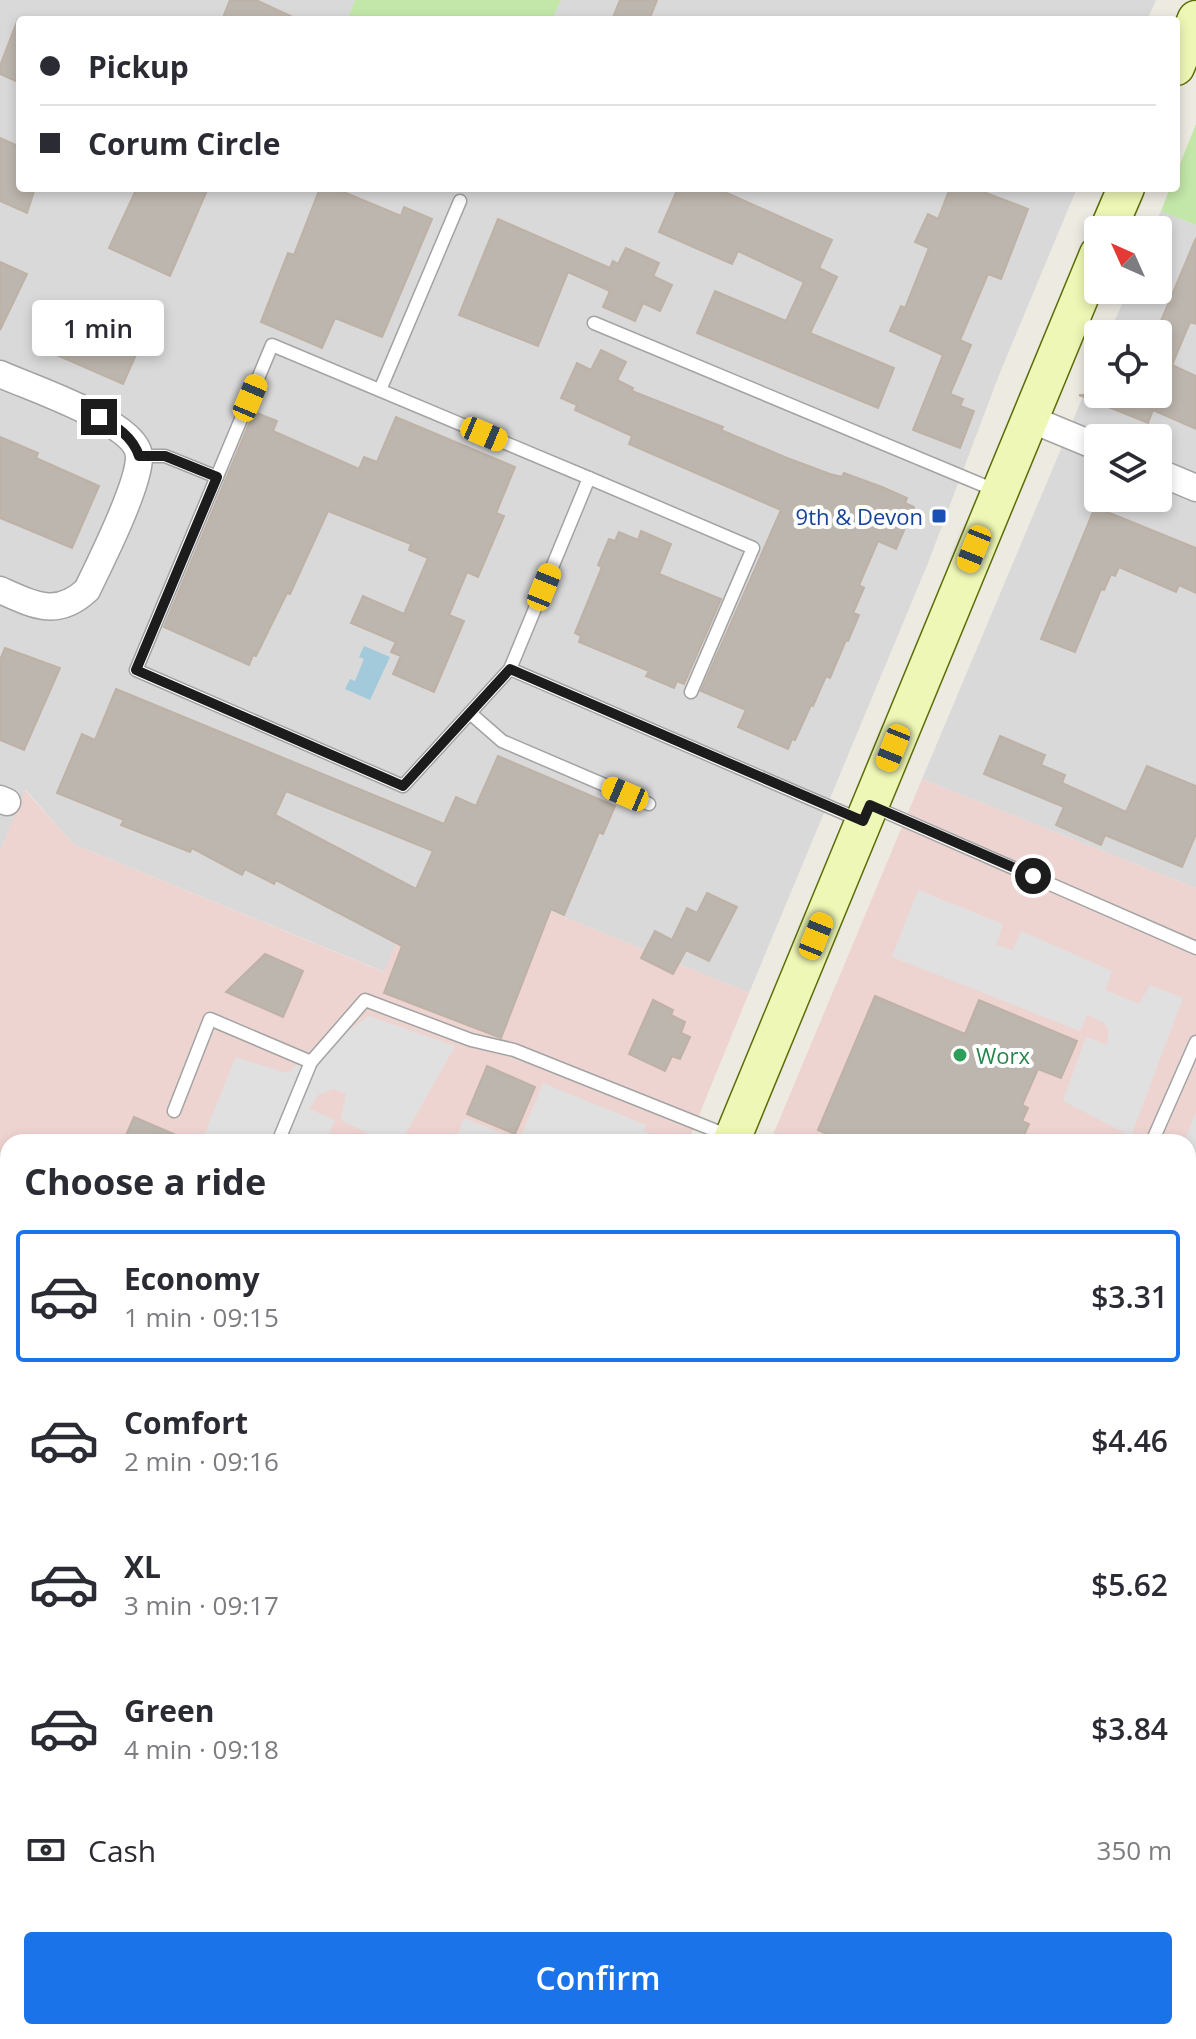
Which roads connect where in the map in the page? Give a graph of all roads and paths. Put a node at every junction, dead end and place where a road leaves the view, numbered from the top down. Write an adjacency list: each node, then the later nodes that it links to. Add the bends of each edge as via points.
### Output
1 (1196, 19): 2 (main road)
2 (1180, 57)
3 (1124, 192): 5 (main road)
4 (460, 201): 9 (lane)
5 (1114, 216)
6 (1084, 287): 10 (main road)
7 (594, 323): 17 (lane)
8 (0, 374): 12 (street, via 116,426 135,444)
9 (380, 390): 13 (lane, via 272,345); 14 (lane)
10 (1028, 418): 11 (street); 17 (main road)
11 (1084, 441)
12 (139, 456): 13 (lane, via 165,456); 18 (street, via 133,485 81,596 55,608)
13 (217, 477): 21 (lane, via 136,670 403,786)
14 (589, 478): 19 (lane); 20 (lane, via 753,548)
15 (1172, 478): 16 (street)
16 (1196, 488)
17 (998, 492): 23 (main road)
18 (0, 590)
19 (510, 669): 21 (lane); 23 (lane)
20 (691, 692)
21 (470, 713): 22 (lane, via 502,741)
22 (649, 804)
23 (866, 813): 24 (lane); 30 (main road)
24 (1196, 948)
25 (1196, 1042): 31 (lane)
26 (311, 1062): 27 (lane, via 210,1019); 28 (lane); 29 (lane, via 365,1000 471,1040 514,1050)
27 (174, 1111)
28 (281, 1134)
29 (719, 1134)
30 (739, 1134)
31 (1156, 1134)

